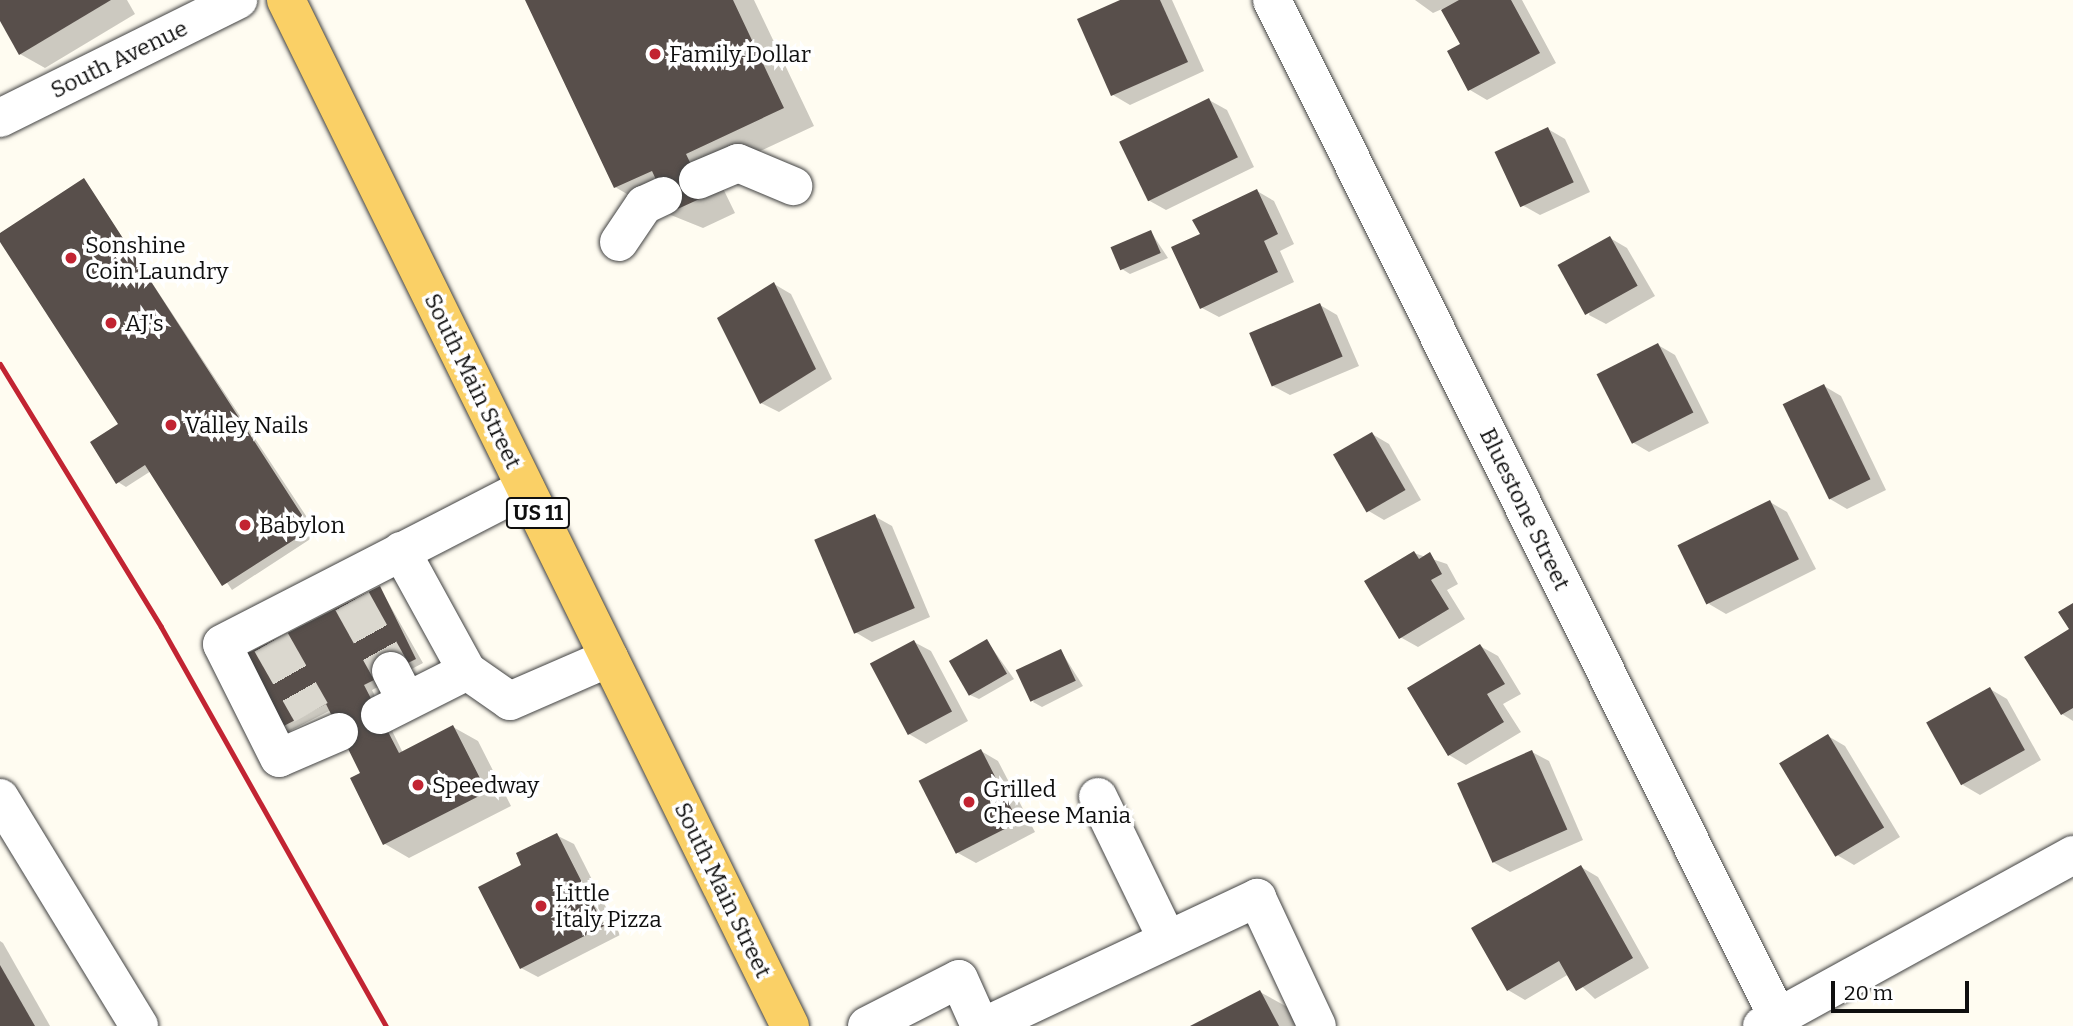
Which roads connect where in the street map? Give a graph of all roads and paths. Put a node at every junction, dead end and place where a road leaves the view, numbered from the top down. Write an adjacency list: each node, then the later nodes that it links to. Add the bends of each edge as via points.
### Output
1 (238, 0): 4 (street, South Avenue)
2 (286, 0): 9 (main road, South Main Street / US 11)
3 (1272, 0): 19 (street, Bluestone Street)
4 (0, 118)
5 (698, 180): 6 (street, via 738,163)
6 (793, 186)
7 (663, 196): 8 (street, via 644,205)
8 (619, 242)
9 (525, 488): 10 (street); 11 (main road, South Main Street / US 11)
10 (401, 551): 12 (street); 14 (street, via 347,591 266,633 222,643 279,758)
11 (609, 658): 12 (street, via 510,701); 21 (main road, South Main Street / US 11)
12 (467, 671): 13 (street)
13 (392, 695)
14 (325, 727)
15 (1098, 797): 18 (street)
16 (0, 798): 20 (street)
17 (2073, 855): 19 (street)
18 (1166, 937): 23 (street); 24 (street, via 1257,898)
19 (1770, 1022)
20 (139, 1026)
21 (790, 1026)
22 (867, 1026): 23 (street, via 959,979)
23 (983, 1026)
24 (1317, 1026)

